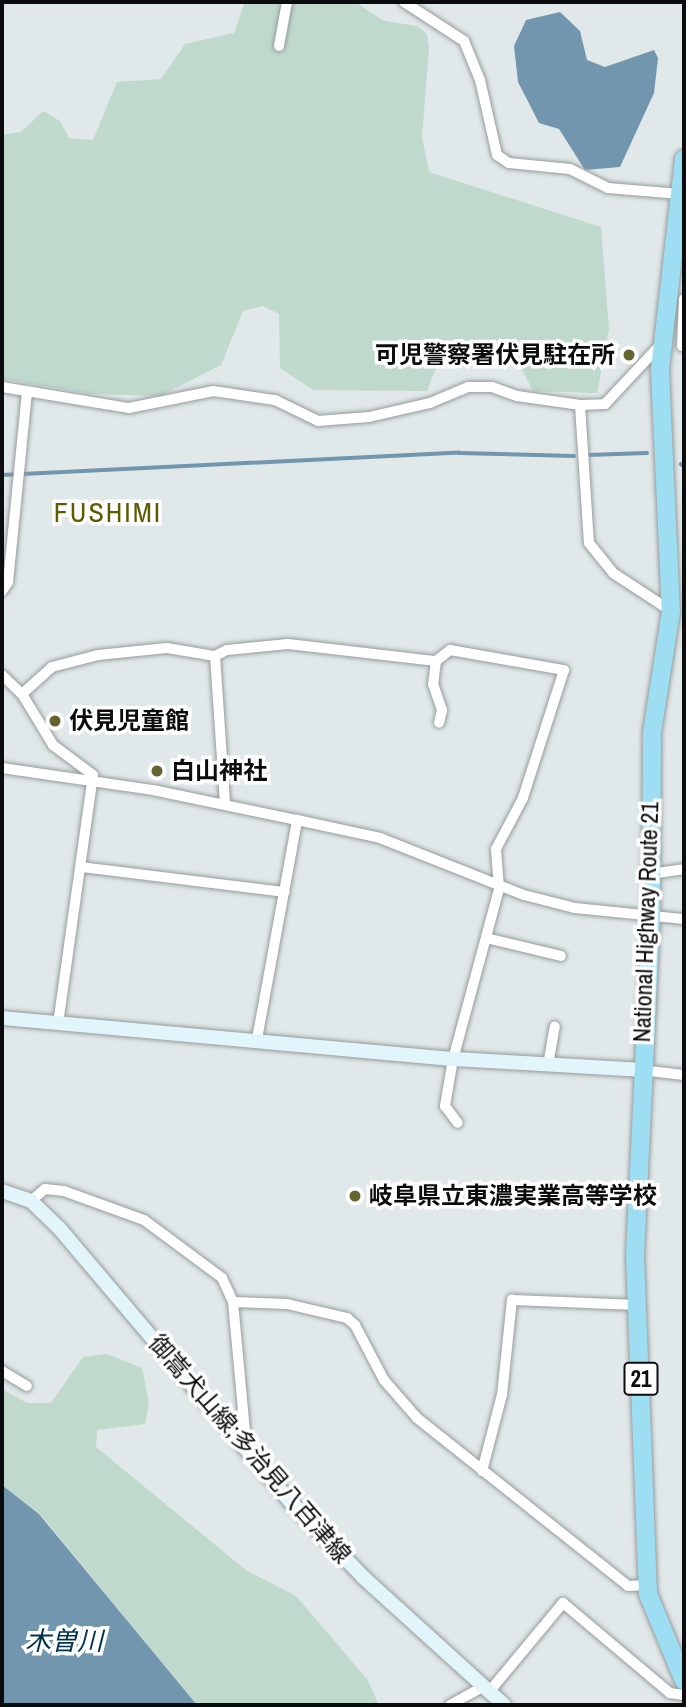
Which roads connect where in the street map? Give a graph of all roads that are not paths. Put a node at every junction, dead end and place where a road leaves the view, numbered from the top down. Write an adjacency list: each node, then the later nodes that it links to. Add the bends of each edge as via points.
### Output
1 (286, 2): 3 (street)
2 (404, 2): 5 (street, via 464,40 481,80 497,155 509,163 570,170 608,188)
3 (279, 46)
4 (684, 159): 5 (highway, National Highway Route 21 / 21)
5 (681, 194): 7 (highway, National Highway Route 21 / 21)
6 (684, 299): 8 (street)
7 (662, 343): 11 (street, via 605,404); 13 (highway, National Highway Route 21 / 21, via 660,401)
8 (682, 346)
9 (2, 387): 10 (street)
10 (27, 393): 11 (street, via 129,408 213,391 275,400 318,421 394,411 468,387 492,387 517,396); 12 (street, via 8,582)
11 (580, 405): 13 (street, via 589,543 613,573)
12 (2, 591)
13 (671, 611): 25 (highway, National Highway Route 21 / 21, via 652,733)
14 (215, 656): 15 (street, via 227,650 288,644); 17 (street, via 167,648 98,655 52,667); 21 (street)
15 (436, 661): 18 (street, via 433,684 442,710); 26 (street, via 450,650 564,670 523,798 496,849)
16 (3, 678): 17 (street)
17 (22, 694): 20 (street, via 44,735 93,775)
18 (439, 723)
19 (2, 768): 20 (street)
20 (93, 782): 21 (street); 23 (street)
21 (225, 804): 22 (street)
22 (297, 820): 26 (street, via 380,838); 27 (street)
23 (81, 867): 27 (street); 33 (street)
24 (684, 869): 25 (street)
25 (650, 874): 28 (highway, National Highway Route 21 / 21)
26 (499, 889): 28 (street, via 575,908); 30 (street)
27 (284, 892): 35 (street)
28 (651, 917): 29 (street); 38 (highway, National Highway Route 21 / 21)
29 (684, 919)
30 (486, 938): 31 (street); 36 (street)
31 (561, 956)
32 (2, 1018): 33 (main road)
33 (58, 1023): 35 (main road)
34 (555, 1027): 37 (street)
35 (257, 1039): 36 (main road)
36 (453, 1059): 37 (main road); 40 (street, via 445,1106)
37 (548, 1065): 38 (main road)
38 (641, 1070): 39 (street); 44 (highway, National Highway Route 21 / 21)
39 (684, 1075)
40 (458, 1123)
41 (2, 1191): 42 (main road)
42 (32, 1200): 43 (street, via 45,1189 64,1191 144,1220 222,1278); 47 (main road, 御嵩犬山線;多治見八百津線)
43 (233, 1302): 47 (street, via 245,1431); 48 (street, via 287,1304 347,1318 400,1400)
44 (638, 1305): 48 (street, via 512,1300 502,1395); 49 (highway, National Highway Route 21 / 21)
45 (2, 1371): 46 (street)
46 (27, 1387)
47 (240, 1441): 52 (main road, 御嵩犬山線;多治見八百津線, via 364,1578)
48 (482, 1471): 49 (street, via 628,1586)
49 (647, 1585): 50 (highway, National Highway Route 21 / 21)
50 (680, 1664): 51 (highway, National Highway Route 21 / 21)
51 (684, 1681)
52 (486, 1689): 53 (street, via 563,1604 670,1693); 54 (street); 55 (main road, 御嵩犬山線;多治見八百津線)
53 (684, 1695)
54 (450, 1705)
55 (504, 1705)

